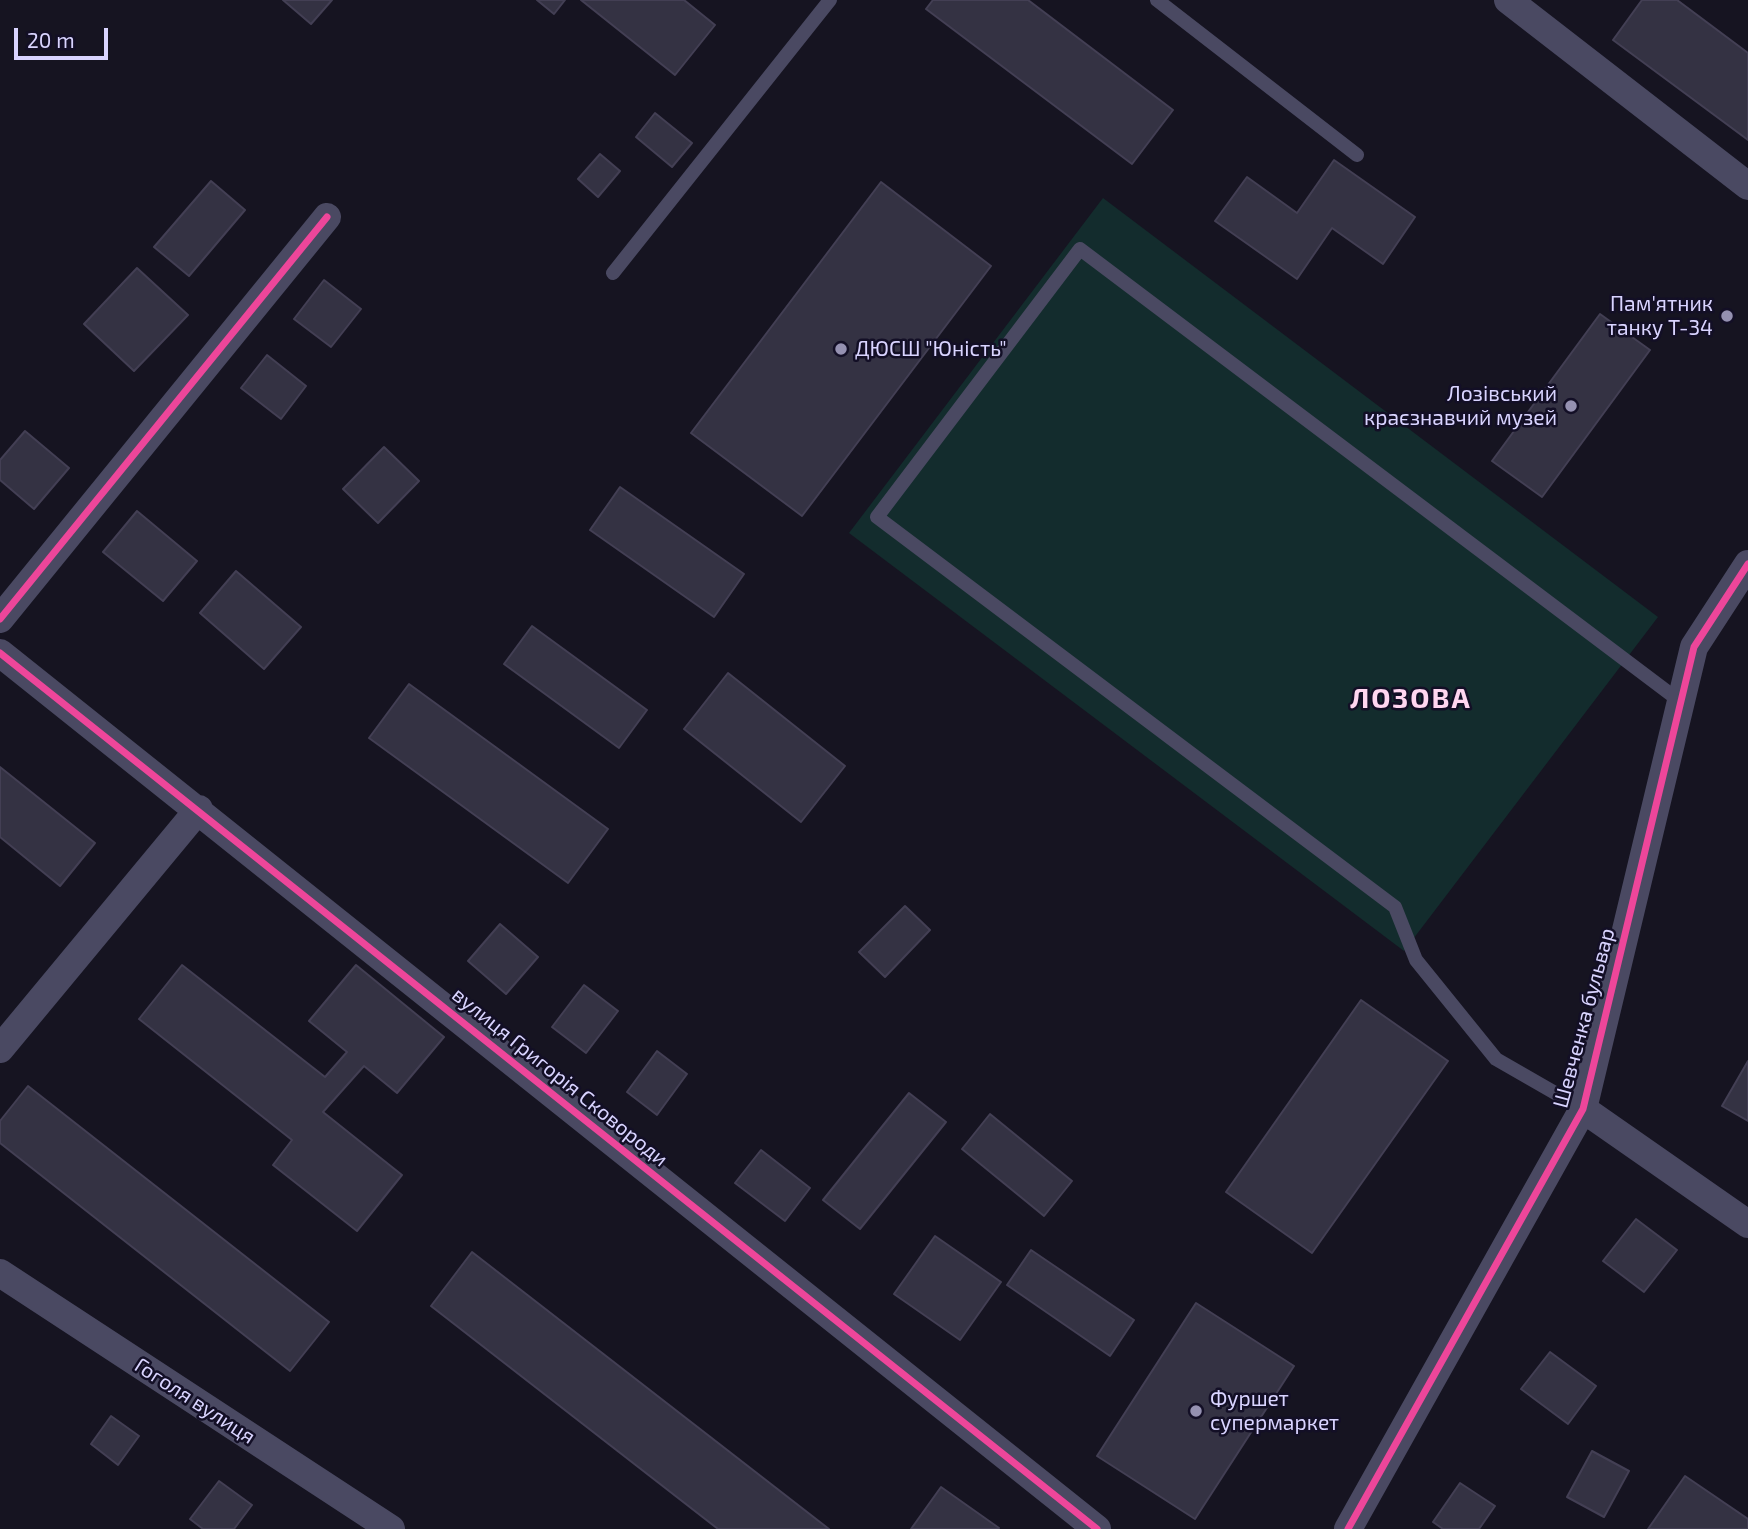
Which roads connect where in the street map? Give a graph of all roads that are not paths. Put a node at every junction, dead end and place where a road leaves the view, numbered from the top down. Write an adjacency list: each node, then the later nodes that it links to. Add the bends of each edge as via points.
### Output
1 (830, 0): 7 (lane)
2 (1157, 0): 4 (lane)
3 (1508, 0): 5 (street)
4 (1357, 155)
5 (1748, 186)
6 (327, 217): 9 (street)
7 (613, 273)
8 (1748, 564): 11 (street, Шевченка бульвар, via 1694,647)
9 (0, 619)
10 (0, 653): 12 (street, вулиця Григорія Сковороди)
11 (1681, 702): 14 (street, Шевченка бульвар); 14 (lane, via 1080,249 877,517 1395,907 1416,960 1496,1059)
12 (199, 809): 13 (street); 18 (street, вулиця Григорія Сковороди)
13 (0, 1049)
14 (1583, 1109): 15 (street); 19 (street, Шевченка бульвар)
15 (1748, 1224)
16 (0, 1273): 17 (street, Гоголя вулиця)
17 (391, 1529)
18 (1097, 1529)
19 (1348, 1529)

